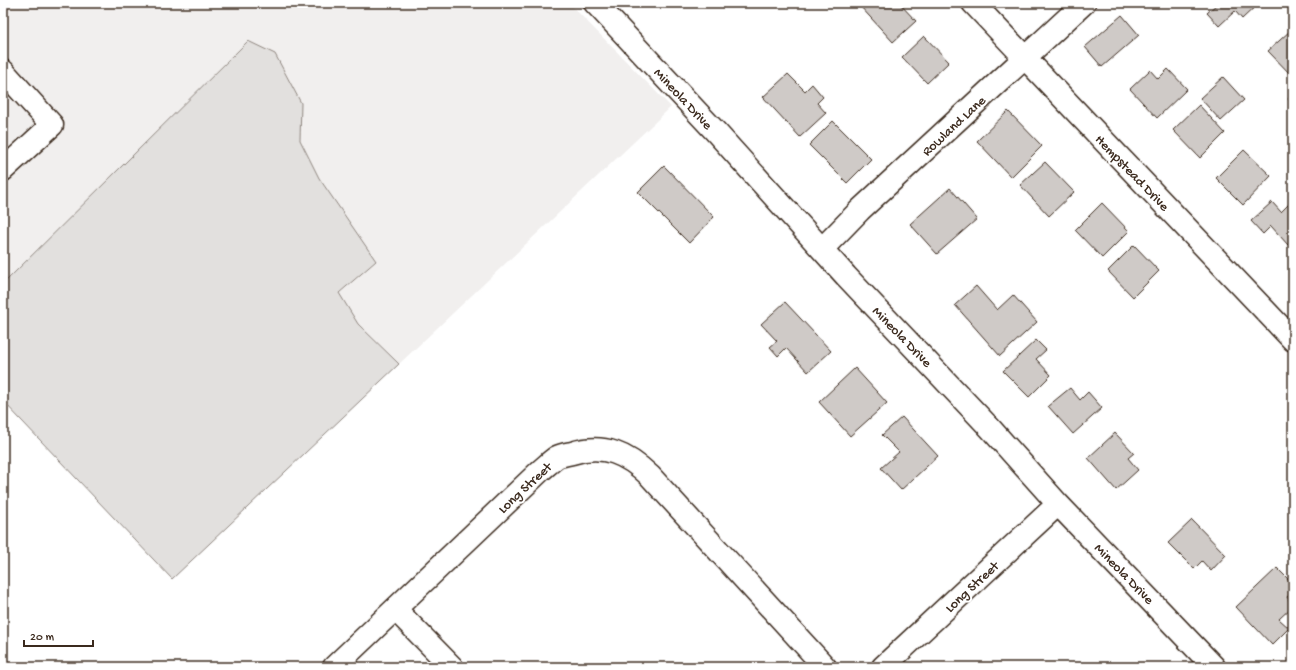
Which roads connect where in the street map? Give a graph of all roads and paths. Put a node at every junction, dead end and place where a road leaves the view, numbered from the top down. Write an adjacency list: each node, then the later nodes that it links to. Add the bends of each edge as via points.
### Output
1 (595, 3): 7 (street, Mineola Drive)
2 (973, 3): 4 (street, Hempstead Drive)
3 (1084, 3): 4 (street, Rowland Lane)
4 (1025, 59): 7 (street, Rowland Lane, via 860,210); 8 (street, Hempstead Drive)
5 (3, 71): 6 (street, via 52,125)
6 (3, 170)
7 (823, 248): 9 (street, Mineola Drive)
8 (1293, 340)
9 (1058, 504): 14 (street, Long Street); 15 (street, Mineola Drive)
10 (395, 609): 11 (street, Long Street); 12 (street); 13 (street, Long Street, via 557,457 583,449 599,448 615,452 636,463 650,476)
11 (334, 667)
12 (452, 667)
13 (825, 667)
14 (883, 667)
15 (1214, 667)

